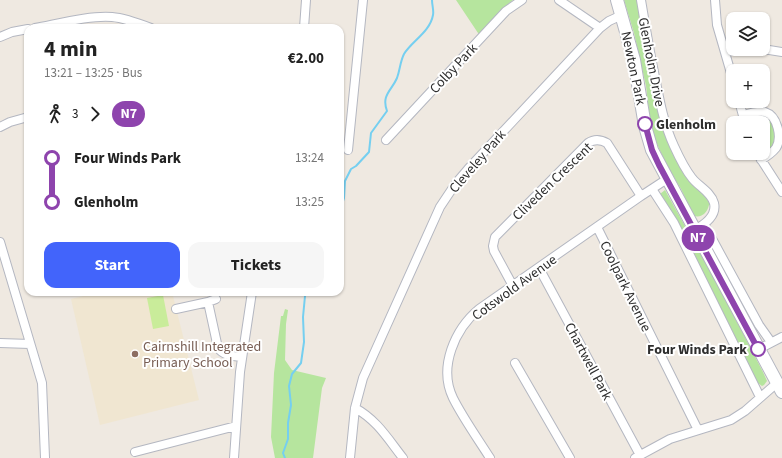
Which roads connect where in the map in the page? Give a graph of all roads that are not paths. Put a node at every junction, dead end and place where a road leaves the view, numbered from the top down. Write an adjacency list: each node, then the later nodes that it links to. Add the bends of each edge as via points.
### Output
1 (306, 0): 11 (street)
2 (363, 0): 25 (street)
3 (522, 0): 24 (street, Colby Park, via 506,12)
4 (559, 0): 12 (street)
5 (617, 0): 8 (street, Newton Park)
6 (641, 0): 33 (street, Glenholm Drive, via 660,104 670,138 692,178 714,202 714,211 709,220)
7 (715, 0): 16 (street, via 717,25)
8 (622, 15): 12 (street, Cleveley Park); 28 (street, Newton Park, via 634,60 648,138)
9 (58, 24): 10 (street, via 111,17)
10 (140, 24)
11 (304, 24)
12 (600, 28): 48 (street, Cleveley Park, via 472,164 448,194 436,214 366,369)
13 (24, 30): 14 (street)
14 (0, 37)
15 (770, 50): 17 (street)
16 (725, 52): 18 (street)
17 (782, 52)
18 (728, 64)
19 (748, 116): 20 (street, via 754,112)
20 (770, 116)
21 (770, 116): 26 (street, via 777,124 777,144)
22 (24, 118): 23 (street)
23 (0, 127)
24 (386, 140)
25 (348, 150)
26 (770, 153)
27 (761, 160): 30 (street)
28 (667, 179): 29 (street, Cotswold Avenue); 33 (street, Newton Park)
29 (652, 189): 31 (street, Cotswold Avenue); 47 (street, via 674,223)
30 (782, 192)
31 (641, 196): 32 (street, Cotswold Avenue); 36 (street, Cliveden Crescent, via 607,144 598,140 588,143 495,237 494,251)
32 (597, 227): 35 (street, Cotswold Avenue); 50 (street, Coolpark Avenue)
33 (699, 227): 40 (street); 43 (street, Newton Park)
34 (0, 242): 42 (street)
35 (539, 268): 36 (street, Cotswold Avenue); 52 (street, Chartwell Park)
36 (513, 286): 57 (street, Cotswold Avenue, via 466,322 452,348 448,366 452,397)
37 (251, 296): 44 (street)
38 (176, 309): 44 (street, via 212,300 218,348 226,355)
39 (782, 337): 40 (street)
40 (771, 342): 43 (street)
41 (0, 343): 42 (street)
42 (30, 344): 53 (street, via 42,383)
43 (758, 349): 46 (street, Newton Park)
44 (242, 357): 49 (street)
45 (515, 363): 58 (street)
46 (779, 388): 47 (street)
47 (760, 397): 50 (street, via 731,420)
48 (355, 408): 55 (street, Cleveley Park); 56 (street, via 370,417)
49 (236, 426): 51 (street); 54 (street)
50 (698, 430): 52 (street, via 670,439)
51 (135, 452)
52 (637, 456)
53 (45, 458)
54 (234, 458)
55 (350, 458)
56 (403, 458)
57 (490, 458)
58 (570, 458)

